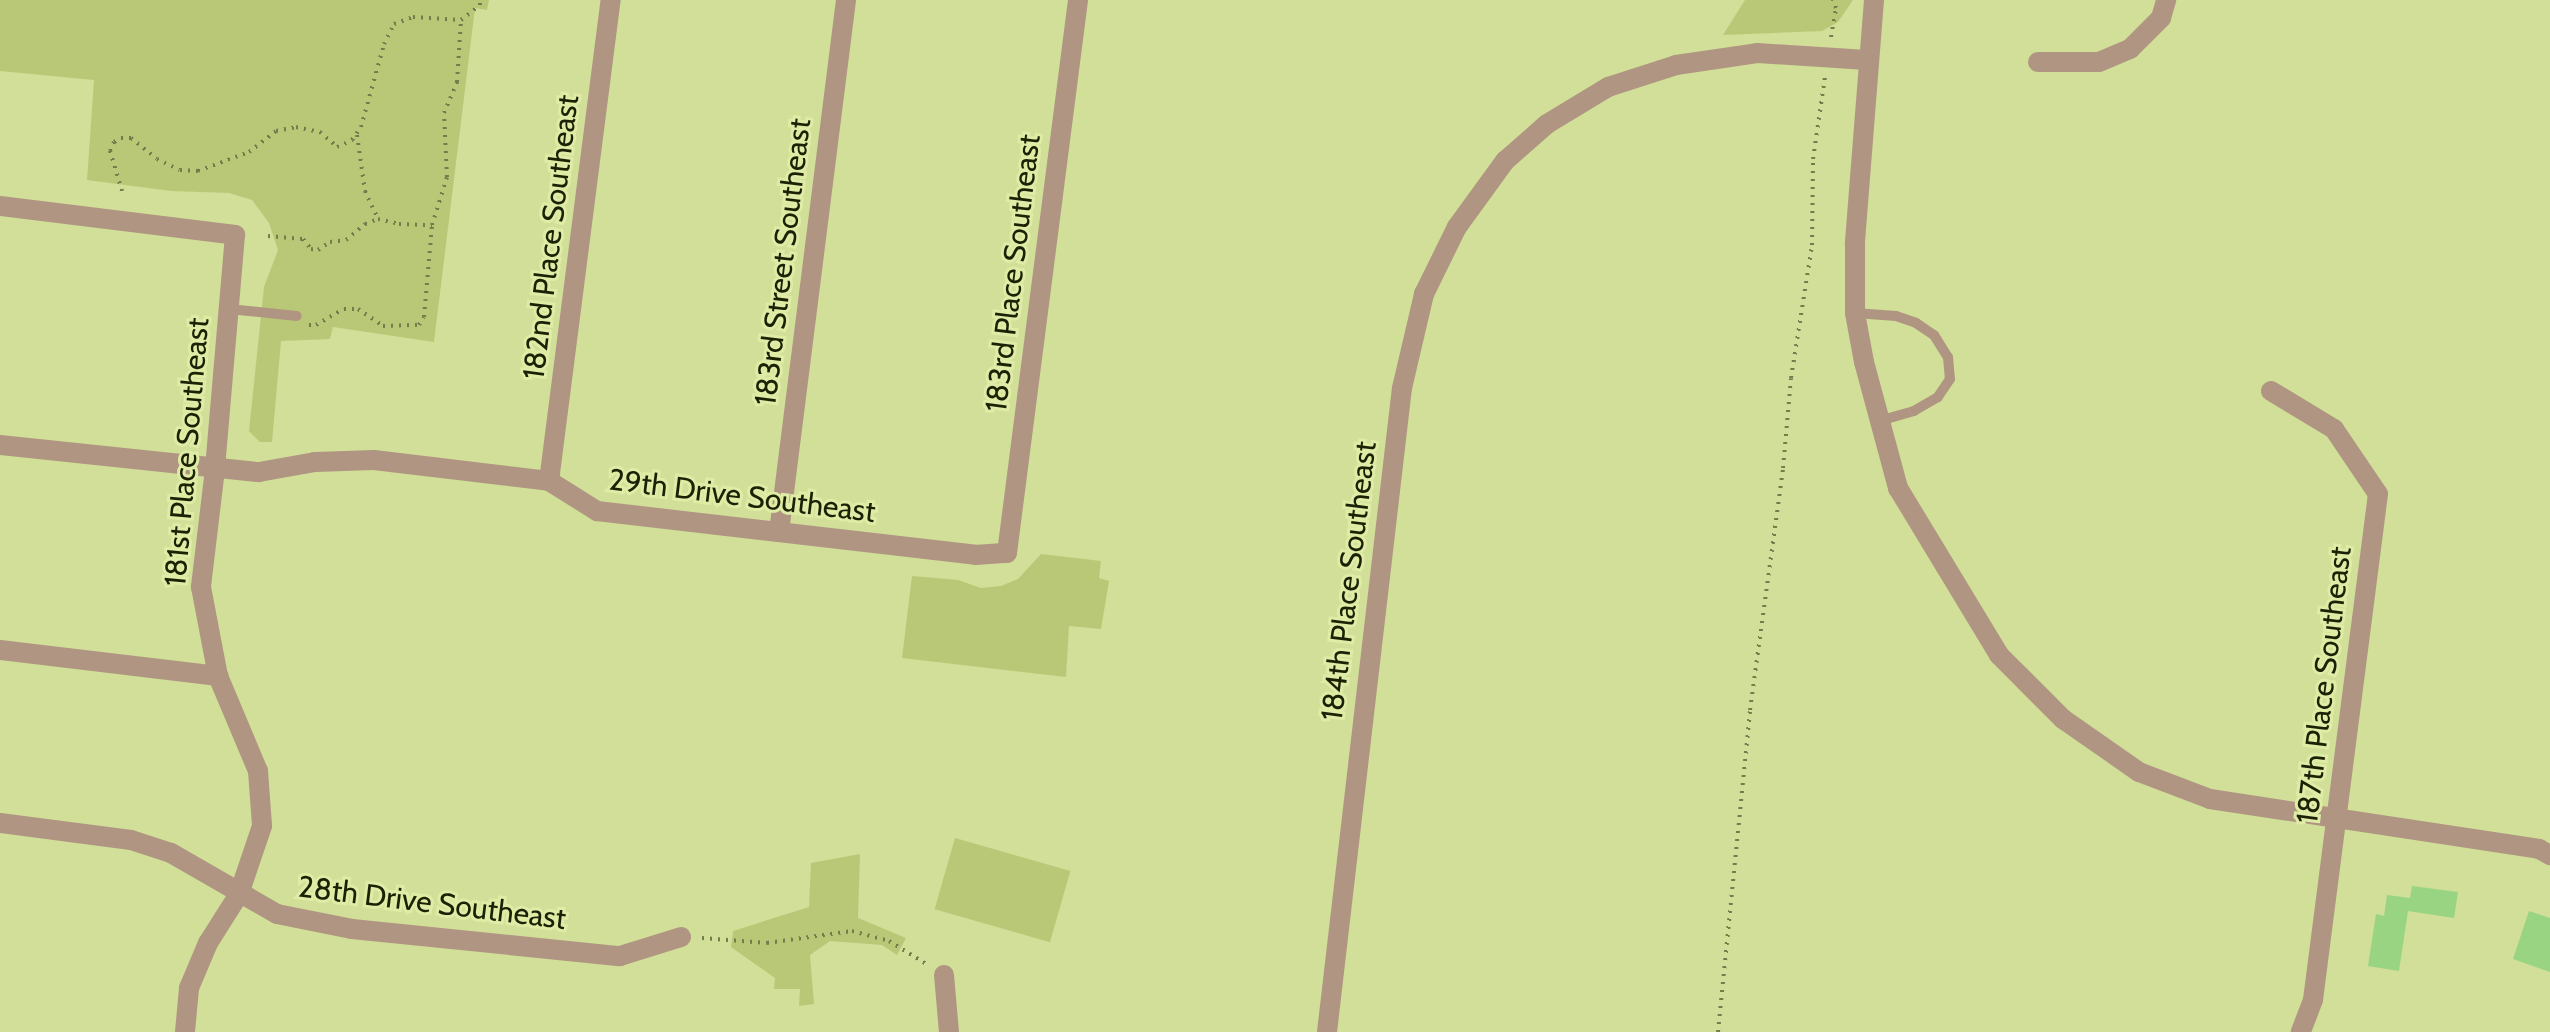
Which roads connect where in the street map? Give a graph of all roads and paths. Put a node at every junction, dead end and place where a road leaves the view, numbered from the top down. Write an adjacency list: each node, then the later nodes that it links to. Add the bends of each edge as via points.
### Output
1 (480, 0): 8 (path)
2 (611, 0): 25 (street, 182nd Place Southeast)
3 (846, 0): 26 (street, 183rd Street Southeast)
4 (1078, 0): 27 (street, 183rd Place Southeast)
5 (1833, 0): 9 (path)
6 (1874, 0): 10 (street)
7 (2166, 0): 11 (street, via 2161,18 2130,49 2099,62)
8 (461, 20): 12 (path, via 413,17 394,24); 16 (path, via 457,82 444,113 447,177)
9 (1827, 58): 10 (street, 184th Place Southeast); 38 (street, 184th Place Southeast, via 1757,53 1676,65 1608,87 1547,124 1505,161 1457,227 1424,294 1402,388); 39 (path, via 1813,159 1812,245 1746,740)
10 (1867, 60): 19 (street)
11 (2038, 62)
12 (357, 133): 13 (path, via 337,147 320,132 296,127 276,131 249,152 198,171 180,170 131,138 121,138 110,151); 15 (path, via 365,191)
13 (122, 191)
14 (0, 206): 18 (street, 181st Place Southeast, via 235,235)
15 (378, 219): 16 (path); 17 (path, via 318,250 303,239)
16 (432, 225): 20 (path, via 419,325 383,326 358,309 344,309 316,325)
17 (268, 236)
18 (229, 309): 20 (lane); 24 (street, 181st Place Southeast)
19 (1855, 313): 22 (street); 22 (lane, via 1916,323 1934,335 1948,357 1950,379 1938,397)
20 (299, 320)
21 (2271, 391): 30 (street, 187th Place Southeast, via 2334,429 2378,494)
22 (1880, 421): 30 (street, via 1898,488 1953,583 1999,655 2063,719 2139,772 2210,799)
23 (0, 445): 24 (street, 29th Drive Southeast)
24 (215, 469): 25 (street, 29th Drive Southeast, via 259,472 315,462 374,460); 29 (street, 181st Place Southeast, via 201,587)
25 (549, 481): 26 (street, 29th Drive Southeast, via 597,511)
26 (779, 532): 27 (street, 29th Drive Southeast, via 975,555)
27 (1007, 553)
28 (0, 650): 29 (street)
29 (218, 676): 33 (street, 181st Place Southeast, via 258,771 262,826)
30 (2338, 820): 32 (street, via 2539,849); 40 (street, 187th Place Southeast, via 2313,1000)
31 (0, 823): 33 (street, 28th Drive Southeast, via 131,840 171,853)
32 (2550, 855)
33 (239, 894): 34 (street, 28th Drive Southeast, via 277,914 352,929 589,953 620,956); 36 (street, 181st Place Southeast, via 208,943 189,988)
34 (681, 937): 35 (path, via 767,943 852,931 889,941)
35 (944, 975): 37 (street)
36 (185, 1032)
37 (949, 1032)
38 (1327, 1032)
39 (1718, 1032)
40 (2301, 1032)

